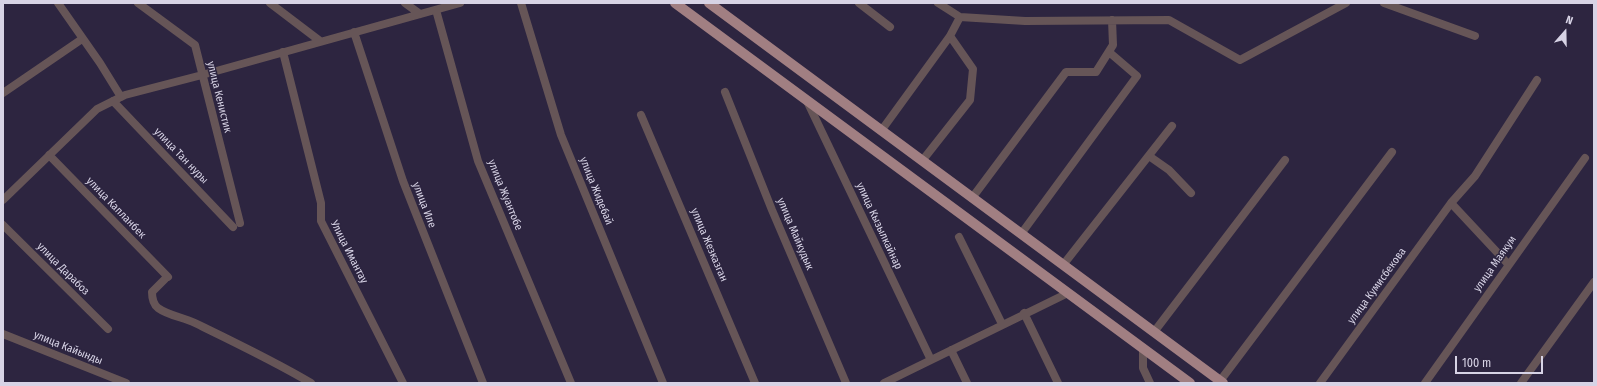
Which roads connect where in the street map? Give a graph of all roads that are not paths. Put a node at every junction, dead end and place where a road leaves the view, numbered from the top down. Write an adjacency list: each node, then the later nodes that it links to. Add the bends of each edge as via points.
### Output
1 (58, 3): 22 (street)
2 (138, 3): 26 (street, улица Кенистик, via 195,45)
3 (270, 3): 13 (street)
4 (405, 3): 15 (street)
5 (460, 3): 14 (street)
6 (521, 3): 68 (street, улица Жидебай, via 561,136)
7 (675, 3): 32 (main road)
8 (709, 3): 35 (main road)
9 (859, 3): 18 (street)
10 (938, 3): 16 (street)
11 (1346, 3): 17 (street, via 1240,60 1169,20)
12 (1384, 3): 21 (street)
13 (280, 6): 23 (street)
14 (436, 10): 15 (street); 67 (street, улица Жуантобе, via 478,161)
15 (420, 14): 19 (street)
16 (960, 17): 17 (street, via 1025,21); 20 (street)
17 (1112, 20): 25 (street, via 1113,45)
18 (890, 27)
19 (354, 32): 23 (street); 66 (street, улица Иле, via 403,181)
20 (950, 36): 35 (street); 41 (street, via 973,69 970,100)
21 (1475, 36)
22 (82, 39): 29 (street); 30 (street)
23 (320, 41): 24 (street)
24 (283, 52): 26 (street); 65 (street, Улица Имантау, via 321,203 321,221)
25 (1109, 52): 43 (street, via 1096,72 1066,72); 48 (street, via 1137,76)
26 (202, 75): 30 (street); 47 (street, улица Кенистик)
27 (1537, 80): 45 (street, улица Кумисбекова, via 1475,176)
28 (725, 92): 70 (street, улица Майкудык)
29 (3, 93)
30 (121, 97): 31 (street)
31 (113, 101): 37 (street, via 97,109); 47 (street, улица Тан нуры)
32 (808, 101): 53 (main road); 61 (street, улица Кызылкайнар)
33 (641, 115): 69 (street, улица Жезказган)
34 (1172, 126): 38 (street)
35 (881, 131): 41 (main road)
36 (1392, 152): 62 (street)
37 (49, 155): 44 (street); 64 (street, улица Капланбек, via 166,278 152,292 152,300 156,307 272,360)
38 (1149, 156): 42 (street, via 1169,170); 51 (street)
39 (1584, 158): 50 (street, улица Маякум)
40 (1285, 160): 57 (street)
41 (922, 161): 43 (main road)
42 (1191, 193)
43 (972, 198): 48 (main road)
44 (3, 200)
45 (1451, 203): 50 (street); 76 (street, улица Кумисбекова)
46 (3, 225): 56 (street, улица Дарабоз)
47 (236, 225)
48 (1021, 234): 51 (main road)
49 (959, 237): 55 (street)
50 (1508, 264): 77 (street, улица Маякум)
51 (1063, 265): 57 (main road)
52 (1594, 282): 78 (street)
53 (1068, 293): 54 (street); 59 (main road)
54 (1024, 314): 55 (street); 73 (street)
55 (1002, 324): 60 (street)
56 (108, 329)
57 (1154, 332): 62 (main road)
58 (3, 334): 63 (street, улица Кайынды)
59 (1143, 348): 74 (street, via 1143,368); 75 (main road)
60 (951, 350): 61 (street); 72 (street)
61 (931, 360): 71 (street)
62 (1221, 382)
63 (126, 383)
64 (311, 383)
65 (403, 383)
66 (483, 383)
67 (571, 383)
68 (662, 383)
69 (755, 383)
70 (846, 383)
71 (884, 383)
72 (967, 383)
73 (1058, 383)
74 (1150, 383)
75 (1190, 383)
76 (1320, 383)
77 (1425, 383)
78 (1520, 383)

